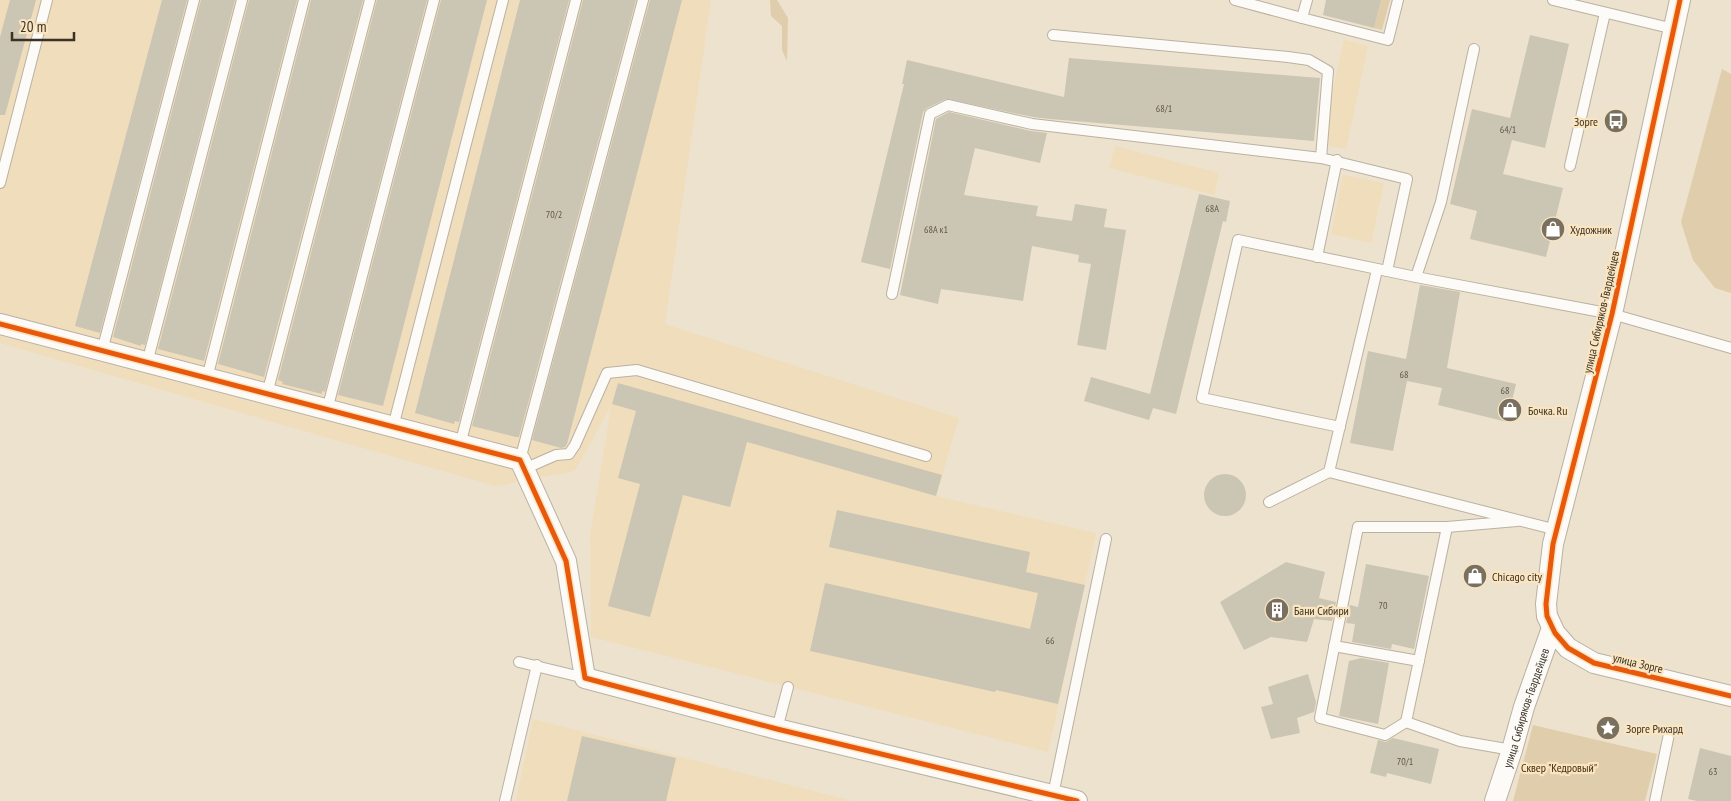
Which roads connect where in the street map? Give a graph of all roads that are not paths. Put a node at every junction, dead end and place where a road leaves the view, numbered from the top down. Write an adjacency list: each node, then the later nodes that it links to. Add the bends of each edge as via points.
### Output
1 (47, 0): 23 (lane)
2 (194, 0): 31 (lane)
3 (242, 0): 32 (lane)
4 (304, 0): 33 (lane)
5 (370, 0): 34 (lane)
6 (434, 0): 35 (lane)
7 (503, 0): 36 (lane)
8 (576, 0): 38 (lane)
9 (643, 0): 40 (lane)
10 (1235, 0): 16 (lane)
11 (1307, 0): 16 (lane)
12 (1398, 0): 16 (lane, via 1388,40)
13 (1553, 0): 15 (lane)
14 (1680, 0): 17 (street, улица Сибиряков-Гвардейцев)
15 (1605, 13): 17 (lane); 22 (lane)
16 (1302, 18)
17 (1674, 29): 28 (street, улица Сибиряков-Гвардейцев)
18 (1054, 35): 20 (lane, via 1310,60 1328,71)
19 (1474, 49): 26 (lane, via 1440,202)
20 (1321, 158): 21 (lane); 27 (lane, via 1032,124 948,105 930,114)
21 (1337, 160): 24 (lane); 25 (lane, via 1407,179)
22 (1570, 166)
23 (0, 183)
24 (1317, 257): 25 (lane); 37 (lane, via 1238,240 1202,398)
25 (1382, 270): 26 (lane); 37 (lane)
26 (1416, 278): 28 (lane)
27 (892, 294)
28 (1612, 314): 30 (lane); 45 (street, улица Сибиряков-Гвардейцев)
29 (0, 324): 31 (street)
30 (1731, 348)
31 (102, 351): 32 (street)
32 (147, 363): 33 (street)
33 (206, 378): 34 (street)
34 (267, 394): 35 (street)
35 (327, 410): 36 (street)
36 (393, 427): 38 (street)
37 (1340, 427): 41 (lane)
38 (460, 445): 40 (street)
39 (926, 456): 40 (lane, via 637,370 607,373 569,454)
40 (522, 465): 52 (street, via 566,561)
41 (1330, 472): 42 (lane); 43 (lane)
42 (1269, 502)
43 (1517, 521): 44 (lane); 45 (lane)
44 (1448, 527): 48 (lane, via 1358,527); 49 (lane)
45 (1557, 530): 47 (street, улица Сибиряков-Гвардейцев, via 1546,604)
46 (1106, 539): 59 (lane)
47 (1552, 628): 54 (street, улица Зорге, via 1568,648 1594,663); 58 (street, улица Сибиряков-Гвардейцев)
48 (1334, 646): 49 (lane); 55 (lane, via 1320,718 1385,735)
49 (1419, 661): 55 (lane)
50 (519, 662): 51 (lane)
51 (537, 665): 52 (lane); 60 (lane)
52 (586, 678): 56 (street)
53 (788, 687): 56 (lane)
54 (1731, 696)
55 (1406, 722): 58 (lane, via 1460,740)
56 (777, 729): 59 (street)
57 (1669, 734): 63 (lane)
58 (1512, 750): 62 (street, улица Сибиряков-Гвардейцев)
59 (1053, 794): 61 (street)
60 (505, 801)
61 (1076, 801)
62 (1495, 801)
63 (1655, 801)

